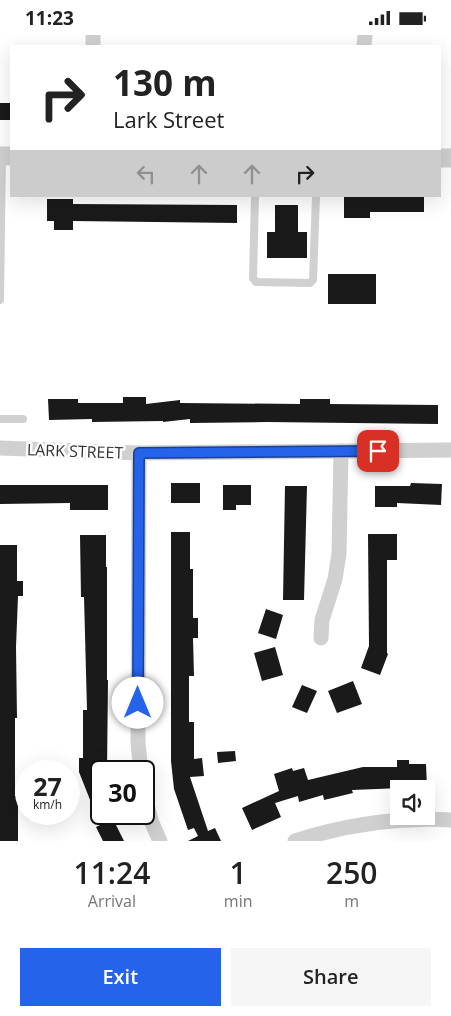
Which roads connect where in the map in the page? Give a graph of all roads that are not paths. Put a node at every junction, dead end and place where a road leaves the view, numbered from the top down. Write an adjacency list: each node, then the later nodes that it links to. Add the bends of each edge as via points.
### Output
1 (5, 156): 4 (lane)
2 (255, 197): 3 (lane, via 253,278 256,282 310,283 314,280)
3 (316, 197)
4 (0, 300)
5 (0, 419): 6 (lane)
6 (22, 419)
7 (0, 449): 10 (street, LARK STREET)
8 (451, 450): 9 (street, LARK STREET)
9 (341, 451): 10 (street, LARK STREET); 11 (street, via 339,554 322,620)
10 (139, 453): 12 (street)
11 (322, 638)
12 (140, 760)
13 (451, 821): 16 (street, via 428,819 377,823)
14 (153, 825): 15 (street)
15 (160, 841)
16 (295, 841)

